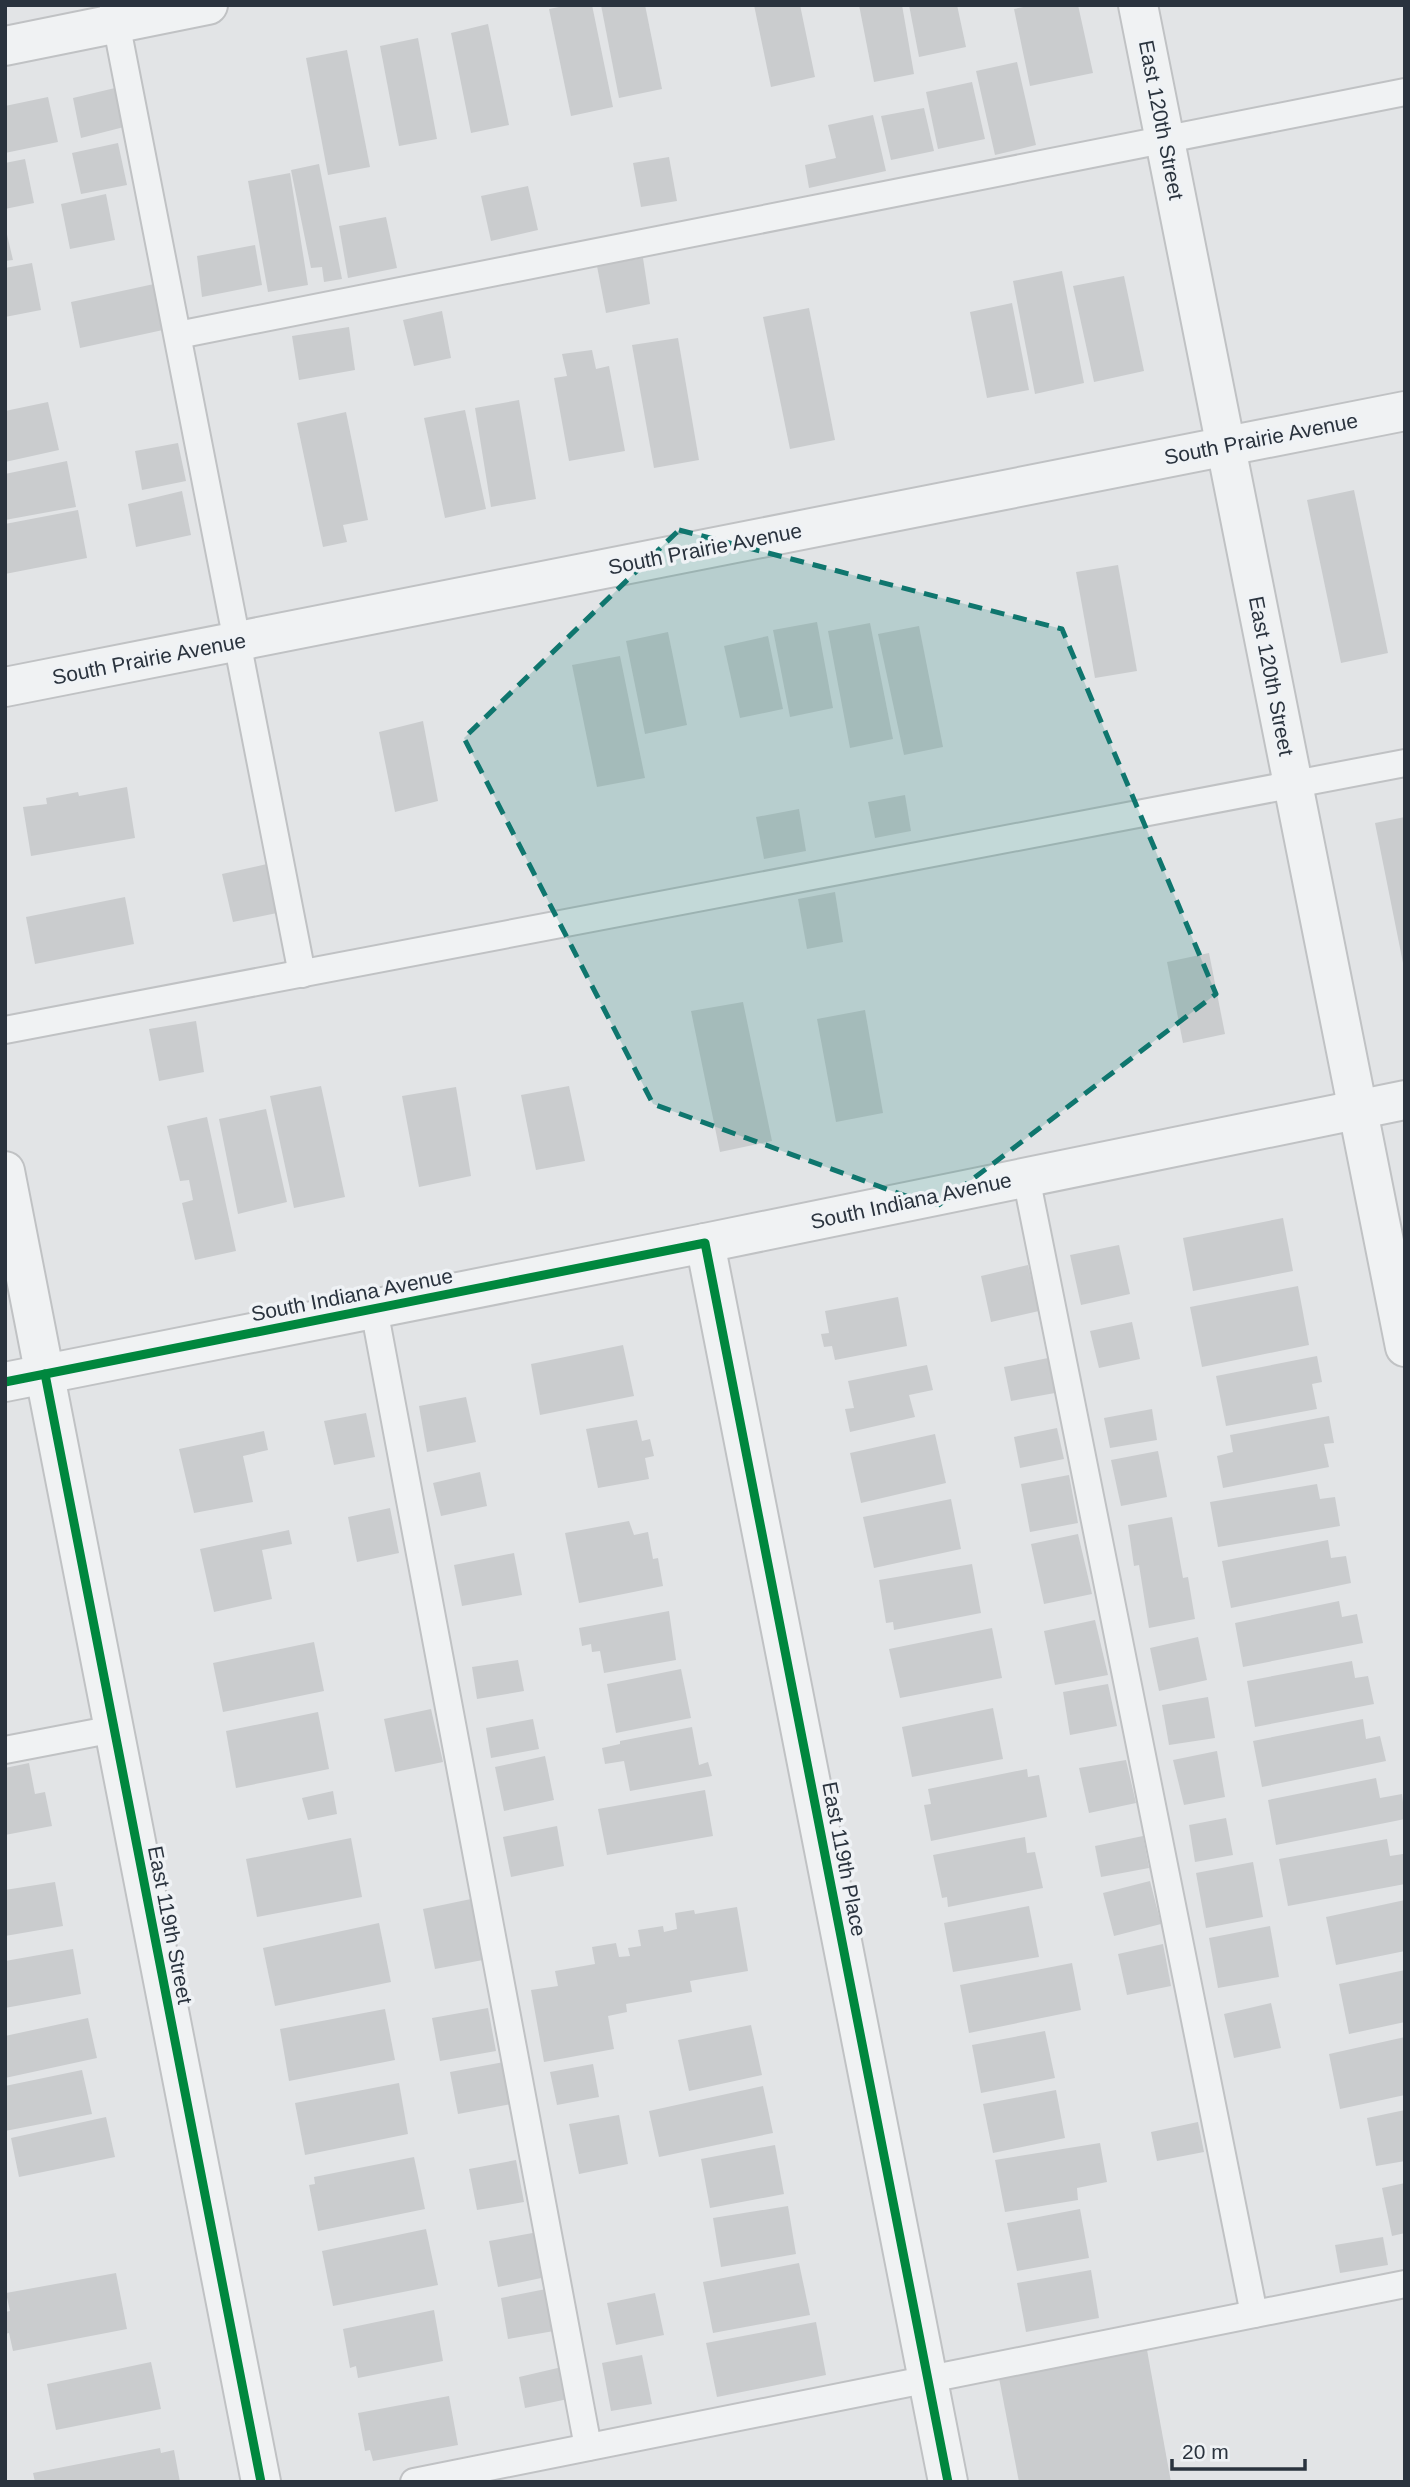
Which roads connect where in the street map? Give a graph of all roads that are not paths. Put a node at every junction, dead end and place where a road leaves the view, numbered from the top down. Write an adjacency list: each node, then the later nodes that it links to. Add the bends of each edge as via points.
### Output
1 (208, 5): 3 (street)
2 (1138, 5): 6 (street, East 120th Street)
3 (115, 14): 4 (street); 7 (lane)
4 (5, 46)
5 (1405, 92): 6 (lane)
6 (1165, 139): 7 (lane); 9 (street, East 120th Street)
7 (178, 335): 10 (lane)
8 (1405, 411): 9 (street, South Prairie Avenue)
9 (1226, 446): 10 (street, South Prairie Avenue); 13 (street, East 120th Street)
10 (237, 642): 11 (street, South Prairie Avenue); 14 (lane)
11 (5, 687)
12 (1405, 763): 13 (lane)
13 (1293, 786): 14 (lane); 17 (street, East 120th Street)
14 (302, 974): 15 (lane)
15 (5, 1030)
16 (1405, 1100): 17 (street, South Indiana Avenue)
17 (1357, 1110): 19 (street, South Indiana Avenue); 22 (street, East 120th Street)
18 (5, 1171): 23 (street, East 119th Street)
19 (1026, 1177): 20 (street, South Indiana Avenue); 28 (lane)
20 (705, 1243): 21 (street, South Indiana Avenue); 29 (street, East 119th Place)
21 (374, 1309): 23 (street, South Indiana Avenue); 30 (lane)
22 (1405, 1347)
23 (45, 1374): 24 (street, South Indiana Avenue); 25 (street, East 119th Street)
24 (5, 1382)
25 (114, 1729): 26 (lane); 31 (street, East 119th Street)
26 (5, 1750)
27 (1405, 2284): 28 (lane)
28 (1254, 2314): 29 (lane)
29 (928, 2379): 30 (lane); 33 (street, East 119th Place)
30 (587, 2447): 32 (lane)
31 (261, 2482)
32 (414, 2482)
33 (948, 2482)

